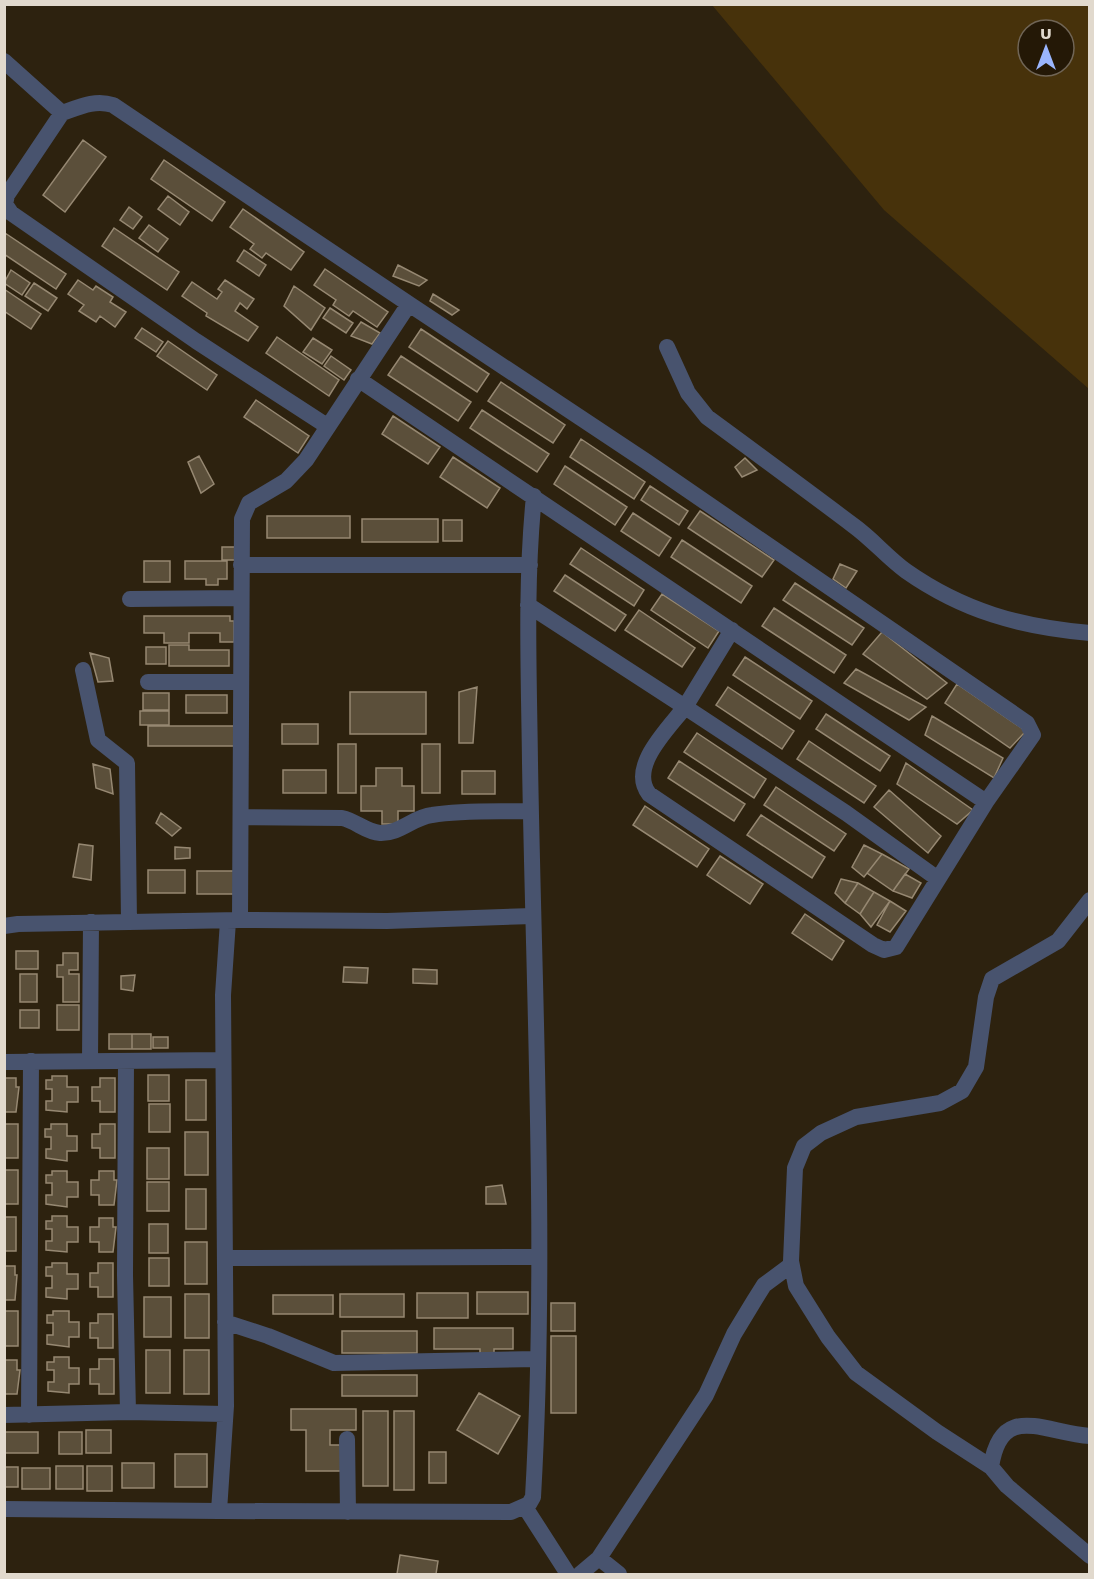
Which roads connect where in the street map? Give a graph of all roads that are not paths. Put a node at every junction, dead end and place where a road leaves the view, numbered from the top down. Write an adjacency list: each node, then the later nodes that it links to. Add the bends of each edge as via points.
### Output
1 (4, 61): 2 (street)
2 (62, 113): 3 (street, via 91,103 113,105); 6 (street, via 7,195 5,204 11,213)
3 (409, 304): 5 (street); 19 (street, via 1027,723 1033,730 1031,739)
4 (667, 347): 14 (street, via 688,393 707,417 854,526 904,569 948,597 999,619)
5 (357, 379): 6 (street); 7 (street)
6 (327, 426): 8 (street, via 306,460 286,481 249,503 242,519)
7 (534, 496): 9 (street); 13 (street)
8 (242, 565): 9 (street); 10 (street)
9 (530, 565): 12 (street)
10 (241, 598): 11 (street); 17 (street)
11 (130, 599)
12 (528, 605): 18 (street); 20 (street)
13 (732, 630): 18 (street); 19 (street)
14 (1089, 633)
15 (83, 670): 27 (street, via 98,740 128,764)
16 (148, 682): 17 (street)
17 (241, 682): 21 (street)
18 (685, 707): 22 (street); 22 (street, via 657,742 643,771 642,782 649,794 884,950 896,947)
19 (986, 802): 22 (street)
20 (530, 811): 21 (street, via 432,814 385,833 370,831 342,818); 24 (street)
21 (240, 817): 25 (street)
22 (939, 879)
23 (1089, 900): 30 (street)
24 (533, 916): 25 (street); 36 (street)
25 (234, 921): 27 (street); 31 (street, via 223,995)
26 (91, 922): 27 (street); 28 (street); 33 (street)
27 (129, 922)
28 (4, 926)
29 (1089, 926): 30 (street)
30 (1068, 929): 38 (street, via 1058,941 992,979 976,1067 962,1091 940,1102 856,1117 821,1133 804,1146 795,1168)
31 (223, 1060): 34 (street); 37 (street)
32 (31, 1061): 33 (street); 35 (street); 44 (street)
33 (90, 1061): 34 (street)
34 (126, 1061): 41 (street)
35 (4, 1062)
36 (539, 1257): 37 (street); 40 (street)
37 (225, 1258): 39 (street)
38 (791, 1265): 47 (street, via 796,1286 828,1338 856,1373); 53 (street, via 764,1285 734,1334 706,1395)
39 (225, 1322): 40 (street, via 334,1363); 42 (street)
40 (538, 1359): 48 (street, via 532,1497)
41 (128, 1412): 42 (street); 44 (street)
42 (225, 1414): 50 (street)
43 (4, 1415): 44 (street)
44 (29, 1415)
45 (1089, 1436): 47 (street, via 1032,1426 1012,1427 997,1440)
46 (347, 1439): 51 (street)
47 (991, 1467): 52 (street, via 1007,1486)
48 (525, 1507): 51 (street, via 511,1512); 54 (street)
49 (4, 1509): 50 (street)
50 (219, 1511): 51 (street)
51 (348, 1512)
52 (1089, 1556)
53 (599, 1558): 55 (street); 56 (street)
54 (568, 1575)
55 (580, 1575)
56 (619, 1575)

